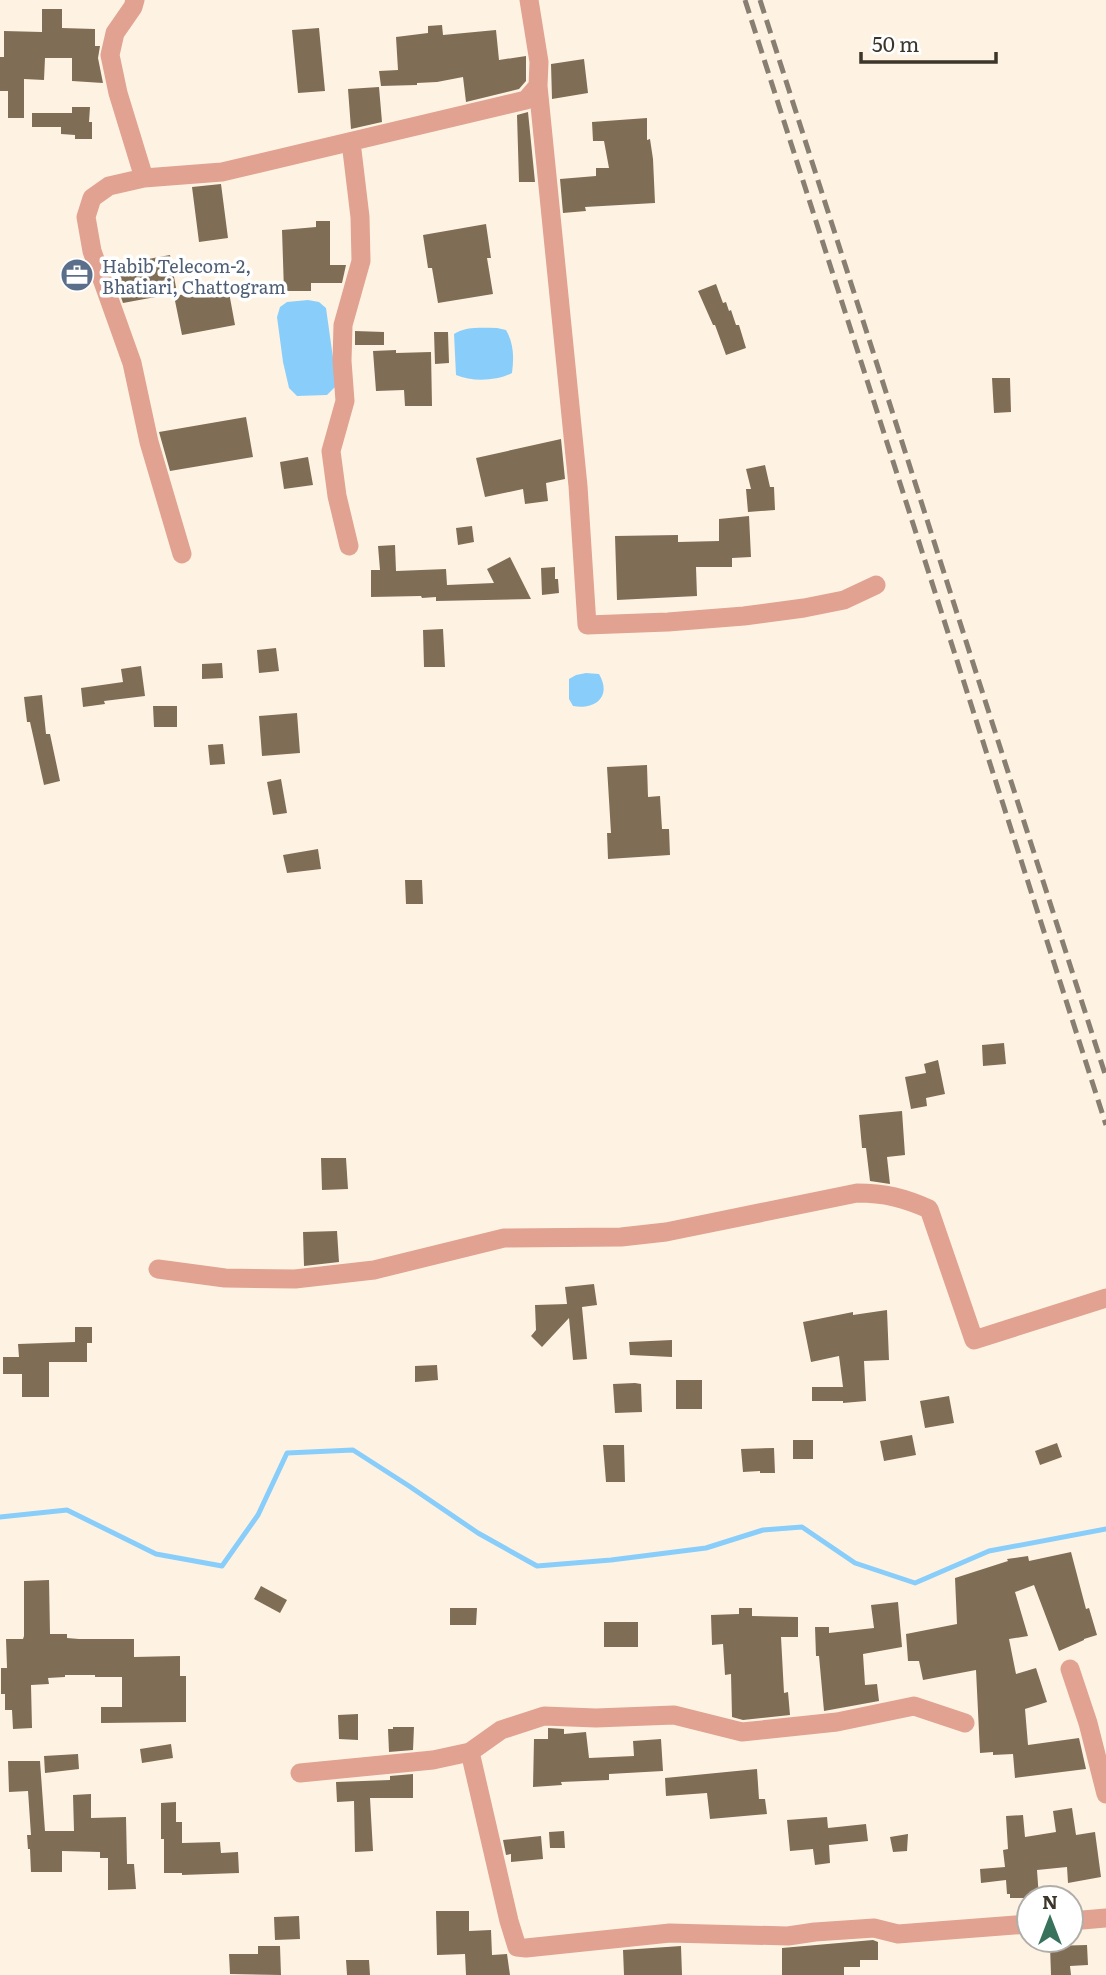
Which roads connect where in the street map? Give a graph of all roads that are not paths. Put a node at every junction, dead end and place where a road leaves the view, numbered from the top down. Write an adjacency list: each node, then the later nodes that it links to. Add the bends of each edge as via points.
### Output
1 (135, 0): 5 (street, via 115,33 110,55)
2 (529, 0): 3 (street)
3 (538, 86): 4 (street, via 526,100); 8 (street, via 578,486 587,625 804,608 845,600)
4 (351, 142): 5 (street, via 222,172); 6 (street, via 361,261 343,324 345,401 331,451)
5 (144, 178): 7 (street, via 109,186 92,198 86,217 92,251 132,363 149,442)
6 (349, 546)
7 (182, 554)
8 (876, 585)
9 (158, 1269): 10 (street, via 225,1278 295,1279 374,1270 504,1238 666,1232 858,1193 881,1193 929,1209 974,1340)
10 (1106, 1297)
11 (1070, 1669): 15 (street)
12 (965, 1723): 13 (street, via 914,1706 837,1722 742,1732 674,1716 544,1716 501,1730)
13 (470, 1752): 14 (street); 18 (street, via 517,1947 670,1933 789,1936 874,1928 898,1934)
14 (300, 1773)
15 (1106, 1794)
16 (1106, 1918): 17 (street)
17 (1085, 1920)
18 (1015, 1925)

